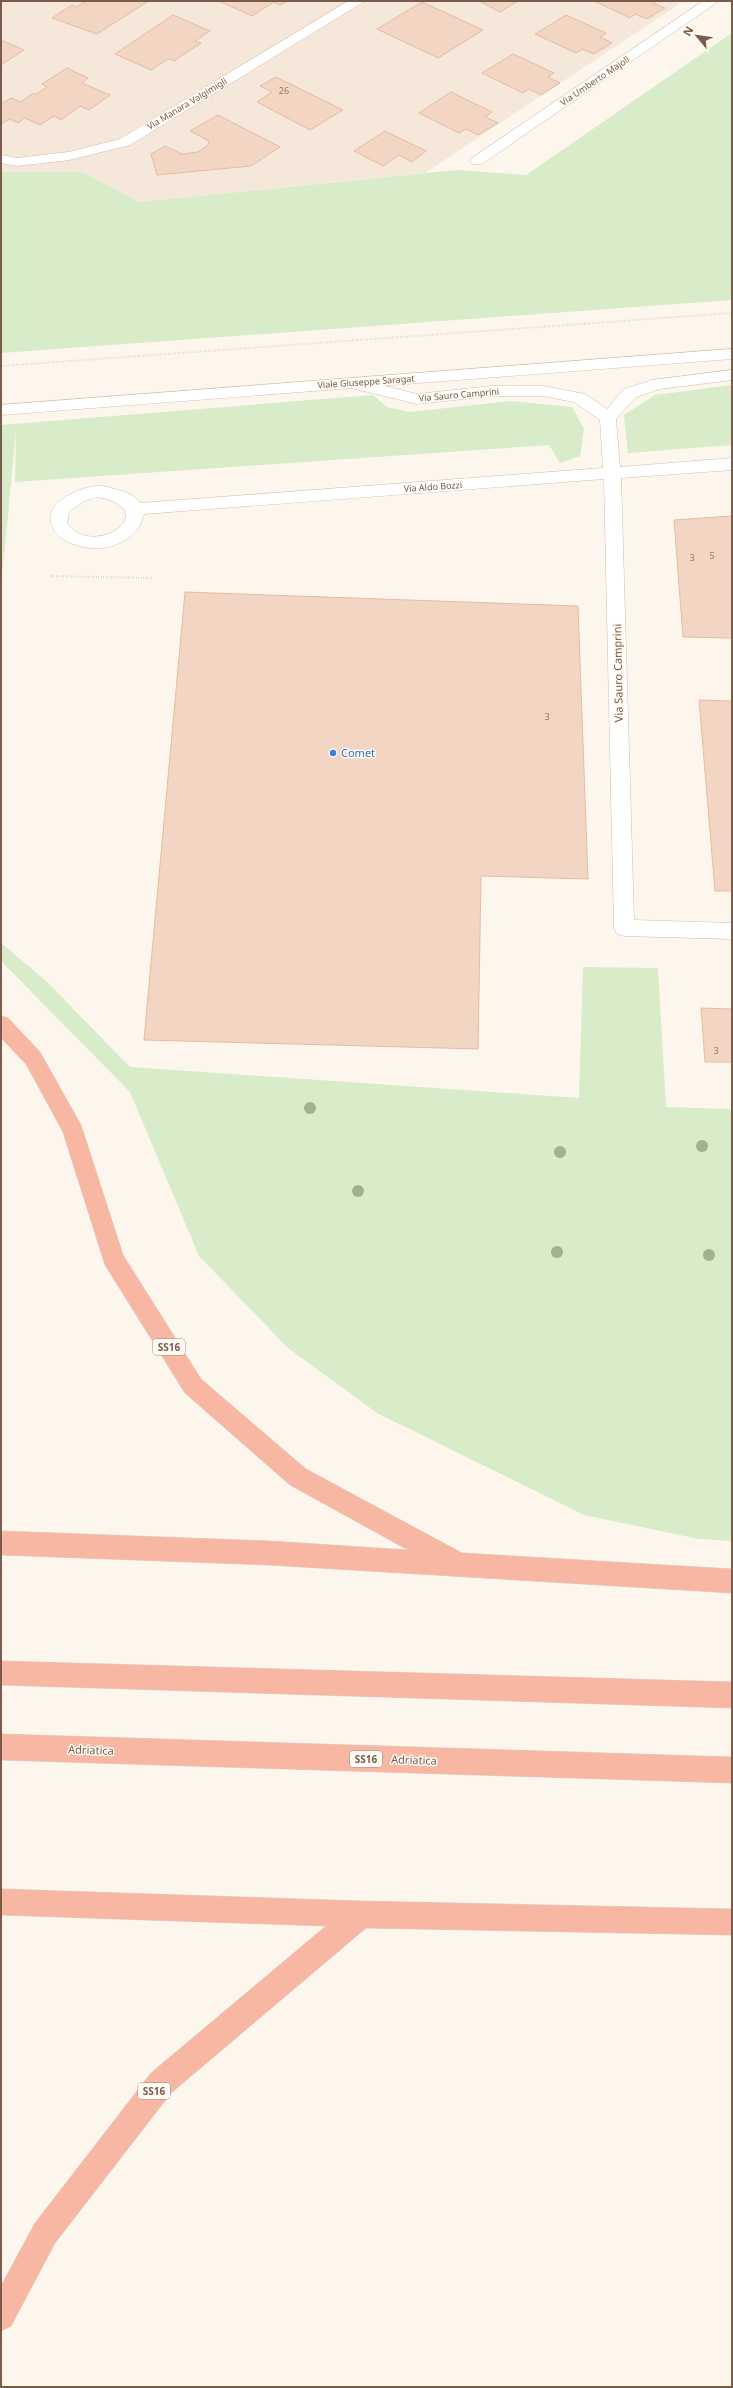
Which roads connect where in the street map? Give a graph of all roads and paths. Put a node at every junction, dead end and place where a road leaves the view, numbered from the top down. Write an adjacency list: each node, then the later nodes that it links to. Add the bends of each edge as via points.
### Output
1 (358, 1): 3 (street, Via Manara Valgimigli, via 125,142 69,156 17,162)
2 (712, 1): 4 (street, Via Umberto Majoli)
3 (1, 159)
4 (477, 161)
5 (732, 313): 7 (path)
6 (732, 354): 9 (street, Viale Giuseppe Saragat)
7 (1, 366)
8 (732, 375): 11 (street, via 658,384 630,393)
9 (353, 383): 10 (street, Viale Giuseppe Saragat); 11 (street, Via Sauro Camprini, via 418,399 491,391 543,391 579,398)
10 (1, 410)
11 (608, 418): 13 (street, Via Sauro Camprini)
12 (732, 464): 13 (street, Via Aldo Bozzi)
13 (612, 473): 14 (street, Via Aldo Bozzi); 17 (street, Via Sauro Camprini, via 624,928)
14 (135, 509)
15 (51, 576): 16 (path)
16 (152, 578)
17 (732, 931)
18 (1, 1024): 20 (highway, SS16, via 33,1058 72,1131 113,1258 193,1386 298,1477)
19 (1, 1543): 20 (highway, SS16, via 269,1553)
20 (460, 1565): 21 (highway, SS16)
21 (732, 1581)
22 (1, 1673): 23 (highway)
23 (732, 1695)
24 (1, 1747): 25 (highway, Adriatica / SS16)
25 (732, 1770)
26 (1, 1902): 27 (highway)
27 (361, 1914): 28 (highway); 29 (highway, SS16, via 161,2082 45,2233)
28 (732, 1922)
29 (1, 2316)

